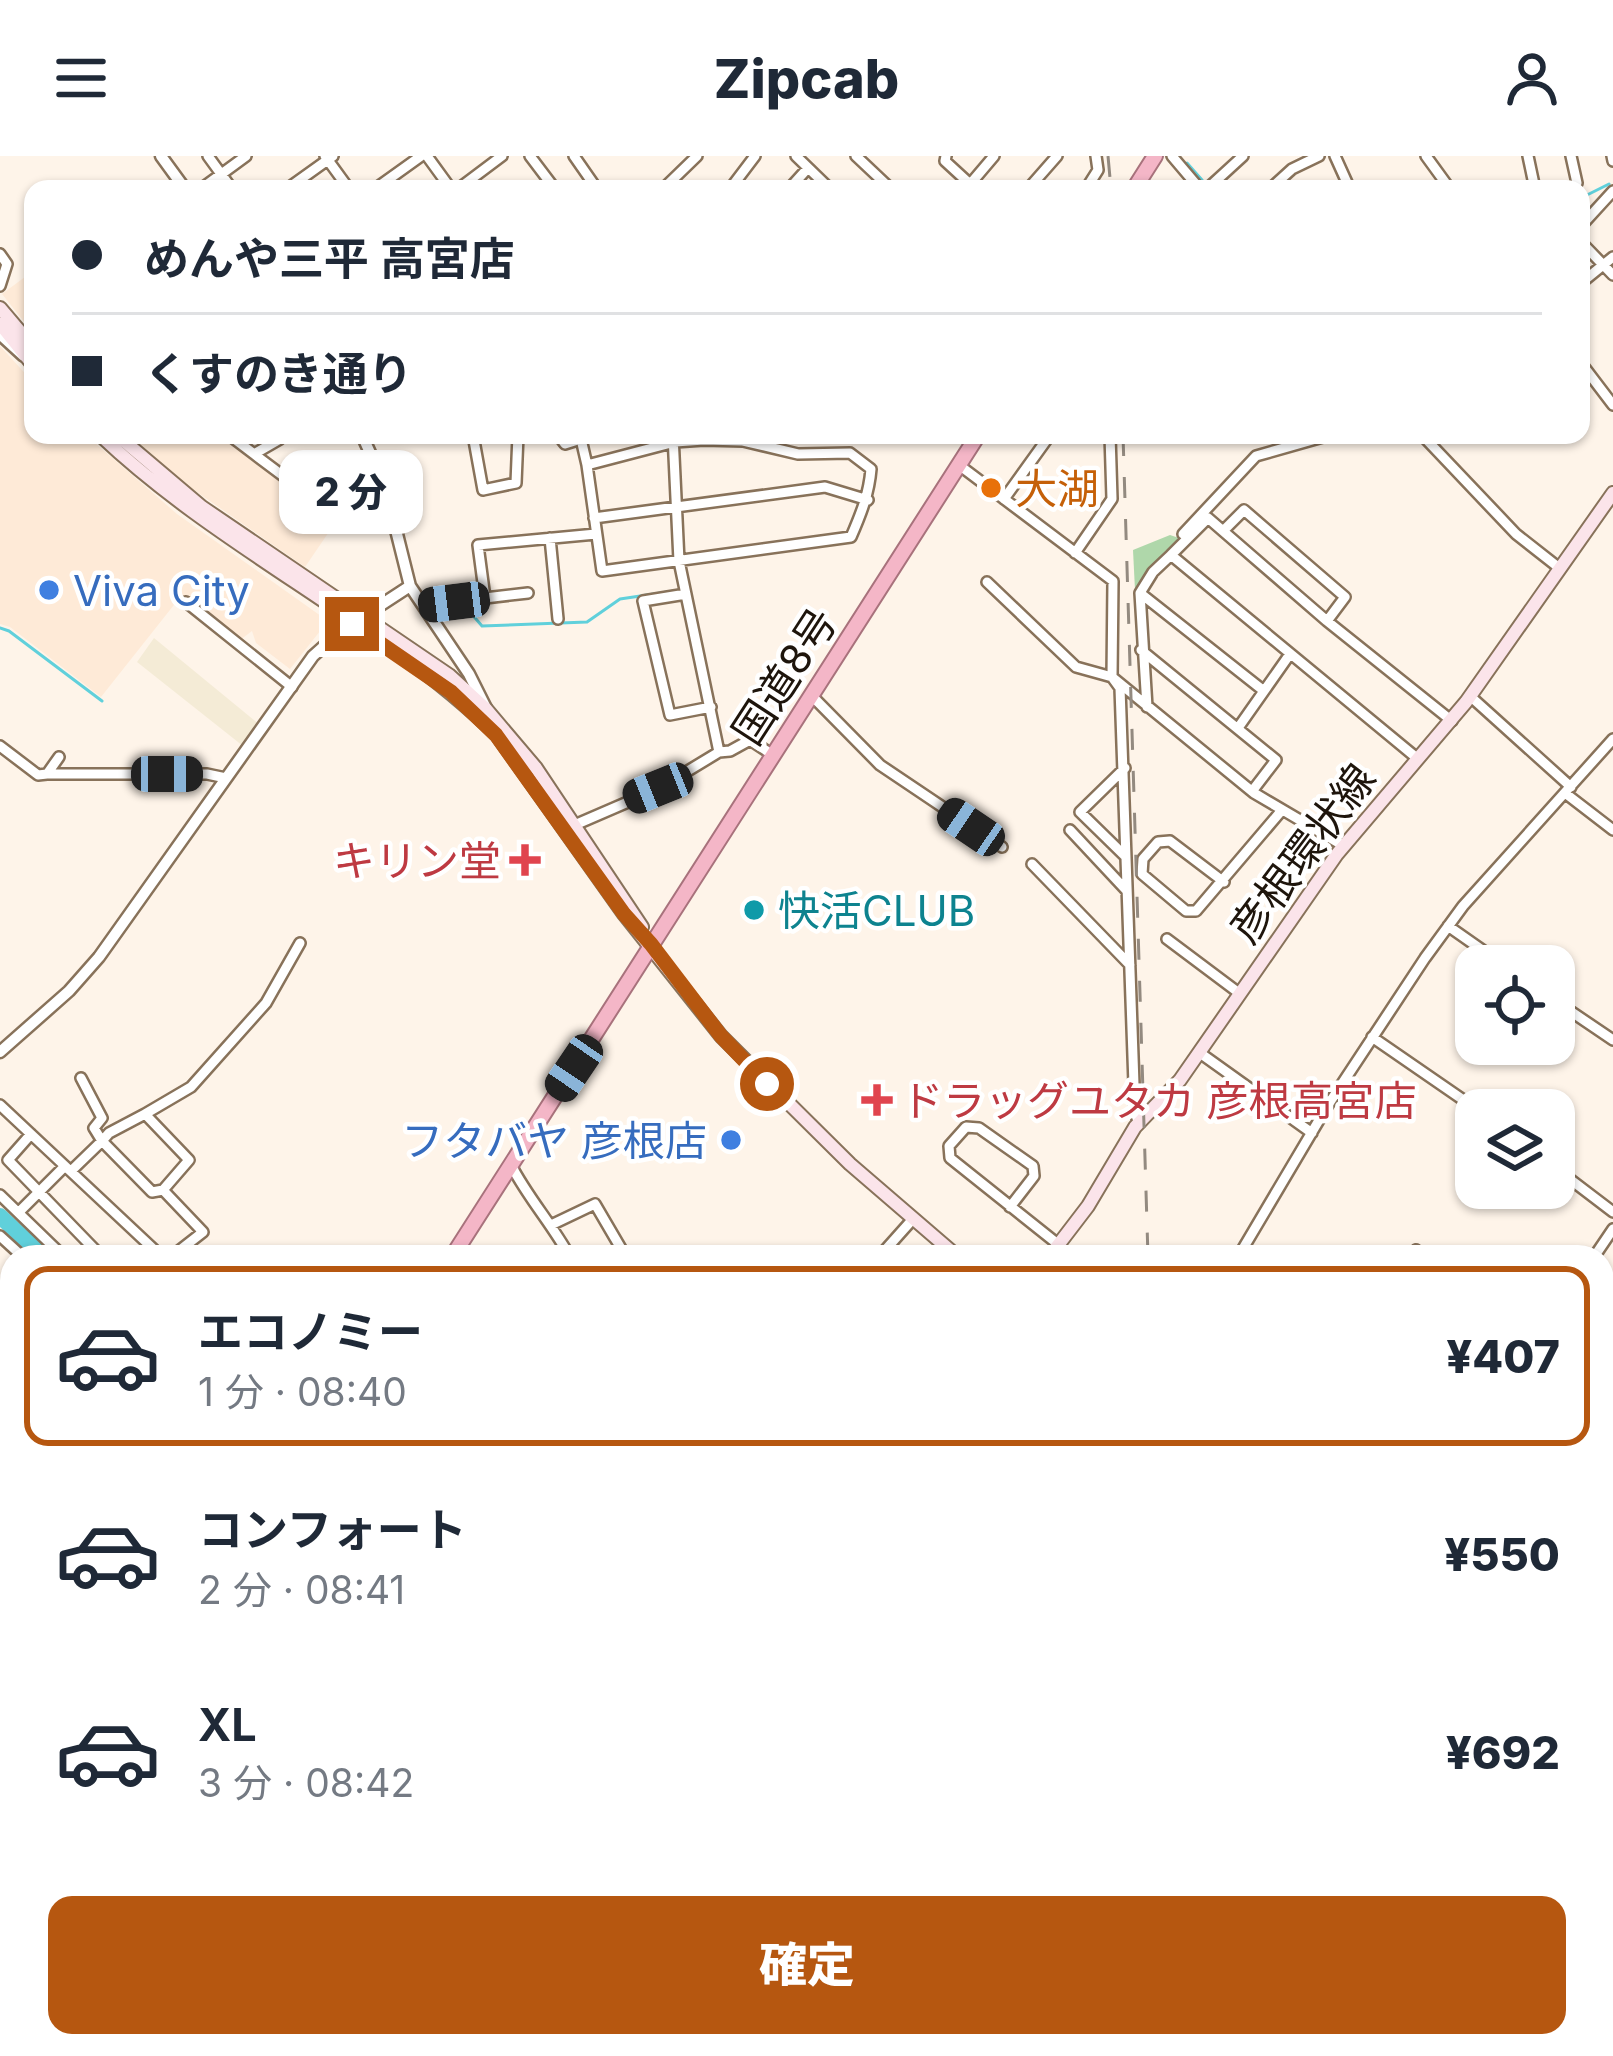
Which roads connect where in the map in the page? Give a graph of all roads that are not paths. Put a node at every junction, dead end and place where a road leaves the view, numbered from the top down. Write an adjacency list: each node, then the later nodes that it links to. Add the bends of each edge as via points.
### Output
1 (208, 156): 17 (street)
2 (246, 156): 17 (street)
3 (424, 156): 21 (street); 22 (street)
4 (502, 156): 23 (street)
5 (697, 156): 24 (street)
6 (796, 156): 16 (street)
7 (856, 156): 15 (street)
8 (946, 156): 27 (street)
9 (994, 156): 28 (street)
10 (1058, 156): 29 (street)
11 (1172, 156): 30 (street)
12 (1244, 156): 31 (street)
13 (1319, 156): 32 (street)
14 (329, 157): 20 (street)
15 (870, 160)
16 (808, 168): 25 (street); 26 (street)
17 (220, 174): 18 (street); 19 (street)
18 (212, 180)
19 (225, 180)
20 (298, 180)
21 (388, 180)
22 (446, 180)
23 (467, 180)
24 (672, 180)
25 (797, 180)
26 (821, 180)
27 (962, 180)
28 (973, 180)
29 (1036, 180)
30 (1195, 180)
31 (1215, 180)
32 (1280, 180)
33 (1613, 191): 34 (street)
34 (1590, 216)
35 (0, 254): 37 (street)
36 (1613, 257): 38 (street)
37 (3, 270): 39 (street)
38 (1609, 271)
39 (0, 286)
40 (0, 308): 43 (main road)
41 (0, 324): 44 (main road)
42 (0, 335): 45 (street)
43 (24, 346)
44 (24, 350)
45 (24, 354)
46 (1590, 375): 48 (street)
47 (1613, 379): 48 (street)
48 (1601, 390): 49 (street)
49 (1613, 405)
50 (111, 444): 93 (main road, via 196,517)
51 (128, 444): 93 (main road)
52 (241, 444): 66 (street)
53 (270, 444): 66 (street)
54 (366, 444): 69 (street)
55 (475, 444): 56 (street, via 484,490 516,483)
56 (518, 444)
57 (582, 444): 67 (street)
58 (657, 444): 67 (street)
59 (674, 444): 73 (street)
60 (756, 444): 71 (street, via 850,453 872,469)
61 (972, 444): 68 (highway, 国道8号)
62 (1044, 444): 72 (street)
63 (1110, 444): 80 (street, via 1112,499)
64 (1298, 444): 78 (street, via 1256,456)
65 (1432, 444): 83 (street)
66 (254, 454): 69 (street, via 326,508)
67 (587, 464): 74 (street)
68 (958, 465): 72 (street); 100 (highway, 国道8号)
69 (385, 486): 85 (street)
70 (1613, 493): 83 (main road, 彦根環状線)
71 (868, 500): 73 (street, via 825,487); 82 (street, via 851,537)
72 (1004, 500): 80 (street)
73 (677, 507): 74 (street); 82 (street)
74 (594, 518): 77 (street)
75 (1167, 530): 78 (street)
76 (1223, 531): 78 (street, via 1208,518); 94 (street); 94 (street, via 1244,510 1345,597)
77 (596, 534): 79 (street); 82 (street, via 602,572)
78 (1185, 536): 81 (street)
79 (550, 538): 89 (street, via 478,545); 92 (street)
80 (1075, 553): 97 (street, via 1113,581)
81 (1171, 555): 87 (street); 96 (street)
82 (679, 561): 88 (street)
83 (1558, 567): 101 (main road, 彦根環状線)
84 (986, 582): 97 (street, via 1076,667)
85 (410, 586): 91 (street); 93 (street)
86 (528, 593): 89 (street)
87 (1140, 593): 95 (street); 99 (street)
88 (686, 594): 103 (street); 103 (street, via 643,601 670,715)
89 (485, 598): 91 (street)
90 (186, 602): 98 (street)
91 (423, 605): 104 (street)
92 (558, 619)
93 (358, 621): 98 (street, via 313,656); 104 (main road, via 449,675); 119 (main road, via 474,713)
94 (1327, 621): 105 (street)
95 (1142, 650): 102 (street); 106 (street)
96 (1291, 654): 99 (street); 112 (street)
97 (1112, 677): 102 (street); 113 (street, via 1120,688)
98 (292, 687): 115 (street)
99 (1264, 691): 106 (street)
100 (812, 695): 110 (highway, 国道8号); 123 (street, via 880,765)
101 (1470, 696): 105 (main road, 彦根環状線); 117 (street)
102 (1147, 706): 116 (street)
103 (711, 707): 109 (street)
104 (486, 709): 119 (main road, via 514,737)
105 (1452, 721): 112 (main road, 彦根環状線)
106 (1238, 728): 116 (street, via 1276,760)
107 (1613, 740): 117 (street)
108 (0, 746): 114 (street)
109 (719, 752): 110 (street, via 750,740); 119 (street)
110 (773, 755): 131 (highway, 国道8号)
111 (58, 757): 114 (street)
112 (1418, 759): 122 (main road, 彦根環状線)
113 (1125, 768): 124 (street); 124 (street, via 1079,812)
114 (47, 774): 115 (street)
115 (226, 778): 138 (street, via 99,957)
116 (1253, 790): 118 (street)
117 (1568, 790): 121 (street); 128 (street)
118 (1282, 810): 122 (street); 126 (street)
119 (571, 827): 131 (main road)
120 (1070, 830): 127 (street)
121 (1613, 830)
122 (1344, 846): 134 (main road, 彦根環状線)
123 (1002, 847)
124 (1127, 857): 127 (street)
125 (1032, 864): 133 (street)
126 (1224, 882): 126 (street, via 1196,911 1186,911 1142,874 1143,859 1169,841)
127 (1127, 891): 133 (street)
128 (1448, 926): 132 (street); 136 (street)
129 (1167, 939): 134 (street)
130 (300, 943): 143 (street, via 266,1003 191,1087)
131 (651, 944): 148 (highway, 国道8号); 157 (main road, via 721,1036)
132 (1475, 945)
133 (1130, 965): 144 (street)
134 (1238, 993): 139 (main road, 彦根環状線)
135 (1575, 1014): 137 (street)
136 (1372, 1036): 141 (street); 145 (street)
137 (1613, 1040)
138 (0, 1052)
139 (1200, 1053): 144 (main road, 彦根環状線); 145 (street)
140 (81, 1078): 147 (street, via 102,1118 94,1128)
141 (1455, 1094)
142 (0, 1105): 146 (street)
143 (145, 1114): 147 (street); 151 (street, via 189,1160)
144 (1139, 1123): 168 (main road, 彦根環状線)
145 (1312, 1133): 169 (street)
146 (32, 1134): 149 (street); 152 (street, via 8,1160)
147 (102, 1142): 149 (street); 151 (street, via 152,1192)
148 (511, 1165): 158 (street); 163 (highway, 国道8号)
149 (68, 1169): 152 (street); 161 (street)
150 (1575, 1183): 156 (street)
151 (163, 1190): 162 (street, via 203,1232)
152 (39, 1193): 155 (street); 160 (street)
153 (0, 1195): 155 (street)
154 (1010, 1207): 154 (street, via 950,1158 949,1146 966,1127 1033,1166); 168 (street)
155 (20, 1211): 159 (street)
156 (1613, 1212)
157 (912, 1220): 166 (street); 167 (main road)
158 (551, 1225): 164 (street); 165 (street, via 595,1204)
159 (53, 1245)
160 (90, 1245)
161 (154, 1245)
162 (184, 1245)
163 (460, 1245)
164 (563, 1245)
165 (619, 1245)
166 (890, 1245)
167 (943, 1245)
168 (1059, 1245)
169 (1245, 1245)

